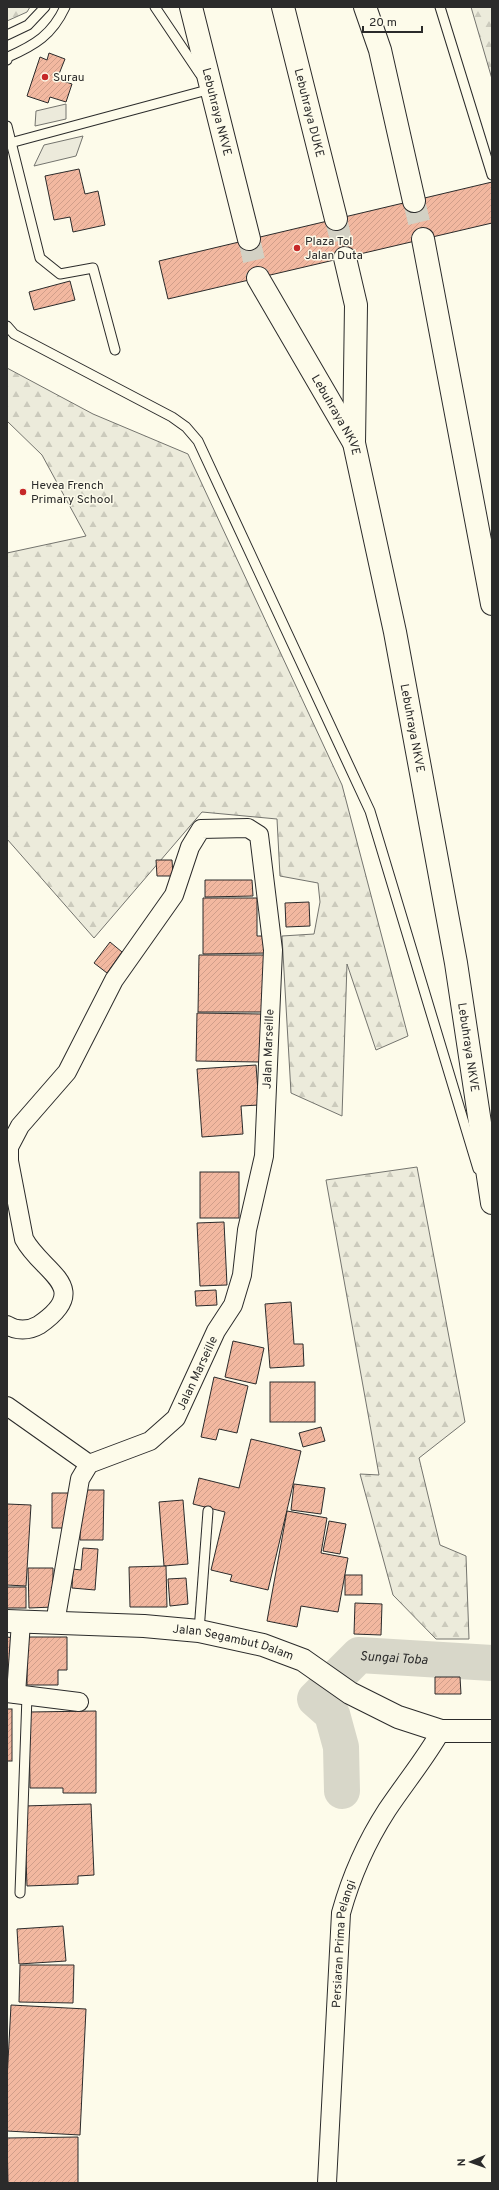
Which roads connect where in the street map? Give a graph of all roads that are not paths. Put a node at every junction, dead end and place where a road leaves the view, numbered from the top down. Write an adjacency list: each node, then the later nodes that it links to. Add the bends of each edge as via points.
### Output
1 (45, 7): 8 (lane, via 28,25)
2 (65, 7): 9 (lane, via 57,23 35,45)
3 (155, 7): 10 (lane)
4 (191, 7): 10 (main road, Lebuhraya NKVE)
5 (283, 7): 15 (main road, Lebuhraya DUKE)
6 (365, 7): 14 (main road, via 380,50)
7 (440, 7): 13 (lane)
8 (7, 35)
9 (7, 60)
10 (211, 90): 12 (lane); 16 (main road, Lebuhraya NKVE)
11 (7, 126): 12 (lane)
12 (10, 143): 21 (lane, via 40,258 60,274 92,268)
13 (492, 175)
14 (414, 201)
15 (336, 219)
16 (249, 239)
17 (423, 239): 23 (main road)
18 (345, 258): 22 (main road, via 356,305)
19 (258, 278): 22 (main road, Lebuhraya NKVE)
20 (7, 326): 24 (lane, via 14,334 172,417 186,427 198,441 370,810)
21 (114, 350)
22 (354, 443): 24 (main road, Lebuhraya NKVE, via 395,632 456,963)
23 (492, 604)
24 (491, 1206)
25 (7, 1325): 27 (street, Jalan Marseille, via 22,1330 36,1326 57,1311 63,1297 57,1275 30,1250 24,1239 9,1161 10,1147 20,1126 67,1072 114,980 174,895 190,847 201,829 248,828 259,835 272,950 264,1156 247,1230 242,1275 233,1305 216,1331 176,1418 150,1440)
26 (7, 1406): 27 (street)
27 (89, 1464): 30 (street, via 80,1479 77,1491 71,1541)
28 (208, 1510): 31 (lane)
29 (14, 1622): 30 (main road, Jalan Segambut Dalam); 32 (street)
30 (55, 1623): 31 (main road, Jalan Segambut Dalam)
31 (199, 1631): 34 (main road, Jalan Segambut Dalam, via 263,1645 303,1660 350,1693 398,1717)
32 (17, 1694): 33 (street); 36 (lane)
33 (79, 1702)
34 (441, 1731): 35 (main road, Jalan Segambut Dalam); 37 (street, Persiaran Prima Pelangi, via 387,1810 350,1880 341,1913)
35 (492, 1731)
36 (20, 1893)
37 (326, 2183)

